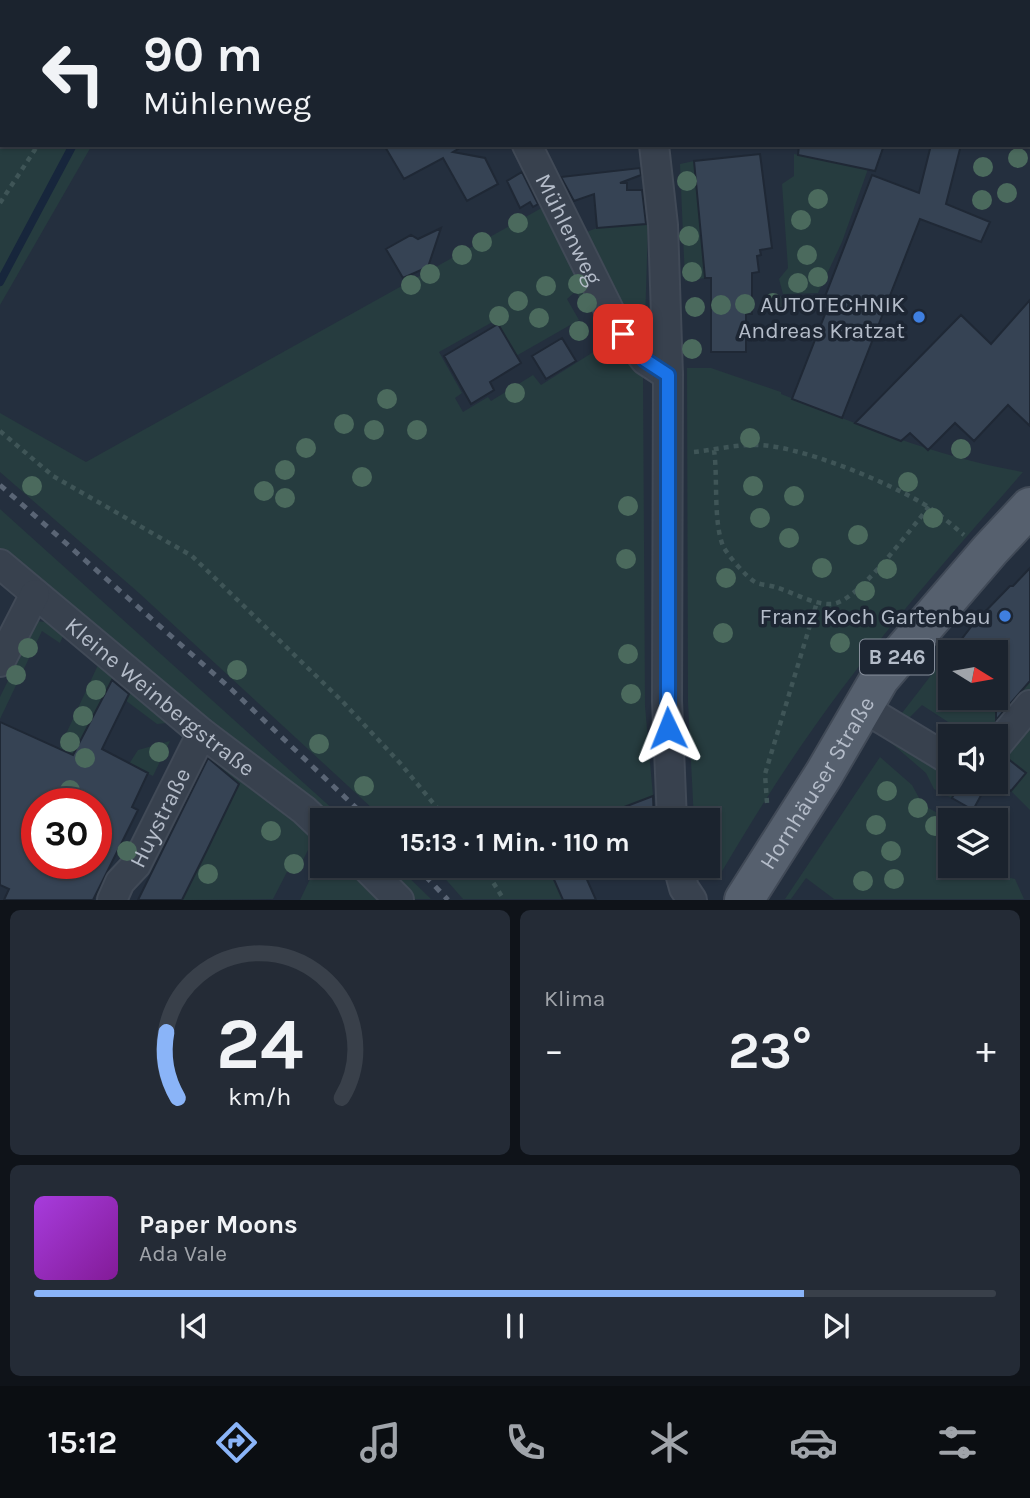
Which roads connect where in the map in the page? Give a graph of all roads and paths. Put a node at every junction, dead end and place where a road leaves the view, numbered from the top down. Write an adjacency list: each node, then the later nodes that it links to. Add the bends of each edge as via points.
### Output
1 (37, 147): 4 (path)
2 (528, 147): 5 (street, Mühlenweg, via 614,320 645,360)
3 (654, 147): 5 (street, via 663,225)
4 (0, 203)
5 (668, 375): 8 (street)
6 (0, 431): 21 (path, via 53,476 192,556 342,701)
7 (714, 450): 8 (path); 9 (path, via 755,444 791,449 889,486); 14 (path, via 723,546 756,583)
8 (669, 453): 22 (street, via 667,701)
9 (929, 507): 11 (path); 14 (path, via 858,591 843,601)
10 (1030, 507): 17 (main road, Hornhäuser Straße / B 246, via 901,652)
11 (966, 536)
12 (0, 564): 13 (street, Kleine Weinbergstraße)
13 (35, 594): 15 (street); 19 (street, Kleine Weinbergstraße)
14 (817, 602): 23 (path, via 765,774)
15 (0, 662)
16 (1030, 705): 18 (street)
17 (862, 707): 20 (street); 32 (main road, Hornhäuser Straße / B 246)
18 (1008, 732)
19 (202, 733): 24 (street, Kleine Weinbergstraße); 28 (street, Huystraße, via 136,865 120,882)
20 (938, 753)
21 (437, 808)
22 (671, 808)
23 (767, 812)
24 (310, 816)
25 (377, 878): 29 (street)
26 (490, 878): 30 (path)
27 (681, 878): 31 (street)
28 (112, 900)
29 (399, 900)
30 (504, 900)
31 (692, 900)
32 (744, 900)

